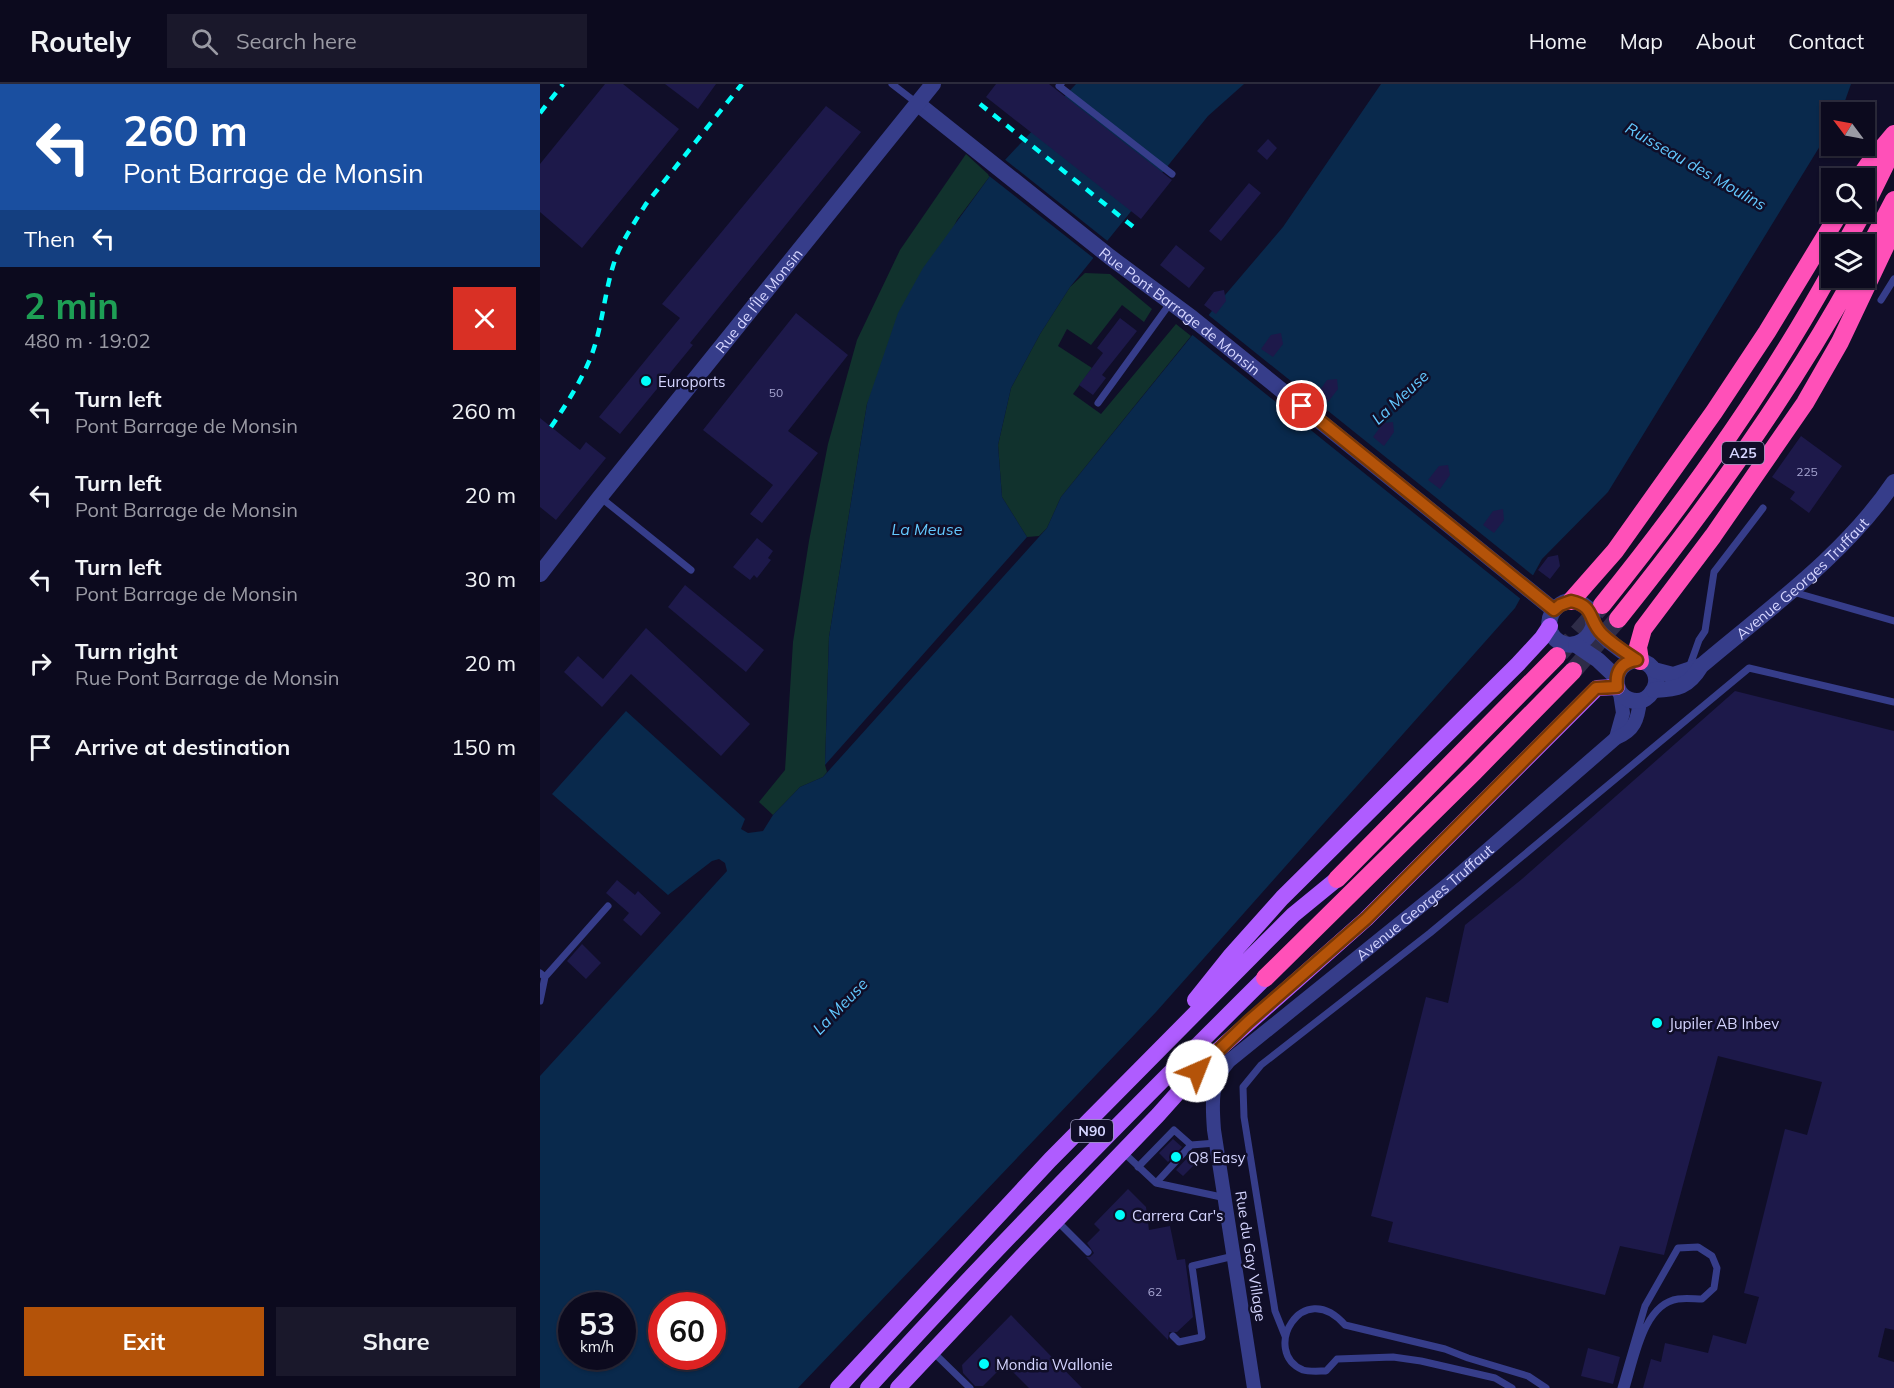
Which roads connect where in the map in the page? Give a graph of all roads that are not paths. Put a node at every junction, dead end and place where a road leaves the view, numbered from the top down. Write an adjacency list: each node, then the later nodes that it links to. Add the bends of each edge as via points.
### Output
1 (892, 84): 4 (lane)
2 (933, 84): 4 (street, Rue de l'Île Monsin)
3 (1060, 84): 8 (lane)
4 (918, 104): 18 (street, Rue Pont Barrage de Monsin); 21 (street, Rue de l'Île Monsin)
5 (1894, 134): 7 (highway)
6 (1894, 147): 9 (highway)
7 (1866, 168)
8 (1172, 174)
9 (1875, 187)
10 (1894, 200): 13 (highway)
11 (1834, 222): 26 (highway, via 1714,412 1615,551)
12 (1894, 228): 34 (highway, via 1840,342 1805,403 1643,629 1638,647)
13 (1875, 236)
14 (1894, 279): 17 (lane)
15 (1821, 288): 27 (highway, A25, via 1738,421)
16 (1847, 288): 29 (highway, A25, via 1763,425)
17 (1881, 300)
18 (1171, 302): 19 (lane); 28 (street, Rue Pont Barrage de Monsin, via 1540,597)
19 (1098, 402)
20 (1894, 482): 25 (street, Avenue Georges Truffaut, via 1849,537)
21 (600, 497): 23 (lane); 24 (street, Rue de l'Île Monsin)
22 (1763, 508): 35 (lane, via 1714,572)
23 (690, 570)
24 (540, 574)
25 (1790, 591): 30 (lane); 35 (street, Avenue Georges Truffaut)
26 (1571, 601): 28 (street, via 1560,605); 31 (street, via 1587,607)
27 (1602, 605)
28 (1552, 618): 32 (street, via 1555,638); 48 (main road, N90, via 1542,638 1518,664 1282,898 1194,1002 1140,1058)
29 (1618, 619)
30 (1894, 621)
31 (1594, 624): 32 (street, via 1588,637); 34 (street, via 1610,641)
32 (1575, 645): 37 (street, via 1598,660)
33 (1557, 656): 42 (highway)
34 (1644, 664): 35 (street, via 1673,675); 37 (street, via 1626,663 1621,667); 38 (street, via 1656,680)
35 (1695, 668): 38 (street, Avenue Georges Truffaut, via 1693,679 1685,685)
36 (1573, 671): 45 (highway)
37 (1618, 686): 39 (street, via 1631,700); 41 (street, via 1623,713); 51 (main road, N90, via 1596,688 1366,919 1208,1059)
38 (1654, 690): 39 (street)
39 (1640, 700): 41 (street, Avenue Georges Truffaut, via 1632,728)
40 (1894, 702): 60 (lane, via 1749,668 1430,933 1261,1065 1243,1087 1244,1117 1275,1311)
41 (1616, 738): 47 (street, Avenue Georges Truffaut, via 1447,885)
42 (1337, 879): 48 (main road, N90, via 1285,923); 63 (main road, N90, via 1018,1207)
43 (608, 906): 44 (lane)
44 (542, 975): 46 (lane)
45 (1265, 978): 58 (main road, N90)
46 (540, 1001)
47 (1229, 1061): 49 (street, Rue du Gay Village, via 1213,1089)
48 (1117, 1092): 62 (main road, N90)
49 (1216, 1143): 50 (lane); 54 (street, Rue du Gay Village)
50 (1191, 1145): 52 (lane, via 1174,1130); 53 (lane)
51 (1123, 1152): 52 (lane); 55 (main road, N90)
52 (1138, 1167): 53 (lane)
53 (1156, 1183): 54 (lane)
54 (1226, 1198): 57 (street, Rue du Gay Village)
55 (1056, 1220): 56 (lane); 61 (main road, N90)
56 (1088, 1252)
57 (1235, 1256): 59 (lane, via 1192,1266 1202,1337 1179,1342); 68 (street, Rue du Gay Village)
58 (987, 1261): 64 (main road, N90); 65 (main road)
59 (1173, 1336)
60 (1285, 1336): 69 (lane, via 1291,1360 1304,1370 1326,1371 1337,1359 1393,1357 1495,1378); 70 (lane, via 1292,1320 1319,1308 1335,1314 1345,1325 1445,1349 1528,1376)
61 (933, 1352): 66 (main road, N90); 67 (lane)
62 (838, 1388)
63 (852, 1388)
64 (868, 1388)
65 (885, 1388)
66 (898, 1388)
67 (970, 1388)
68 (1254, 1388)
69 (1512, 1388)
70 (1546, 1388)
71 (1621, 1388): 72 (lane, via 1645,1306 1678,1248 1698,1247 1712,1256 1718,1268 1714,1288 1702,1299 1676,1299 1654,1311 1646,1324)
72 (1626, 1388)

